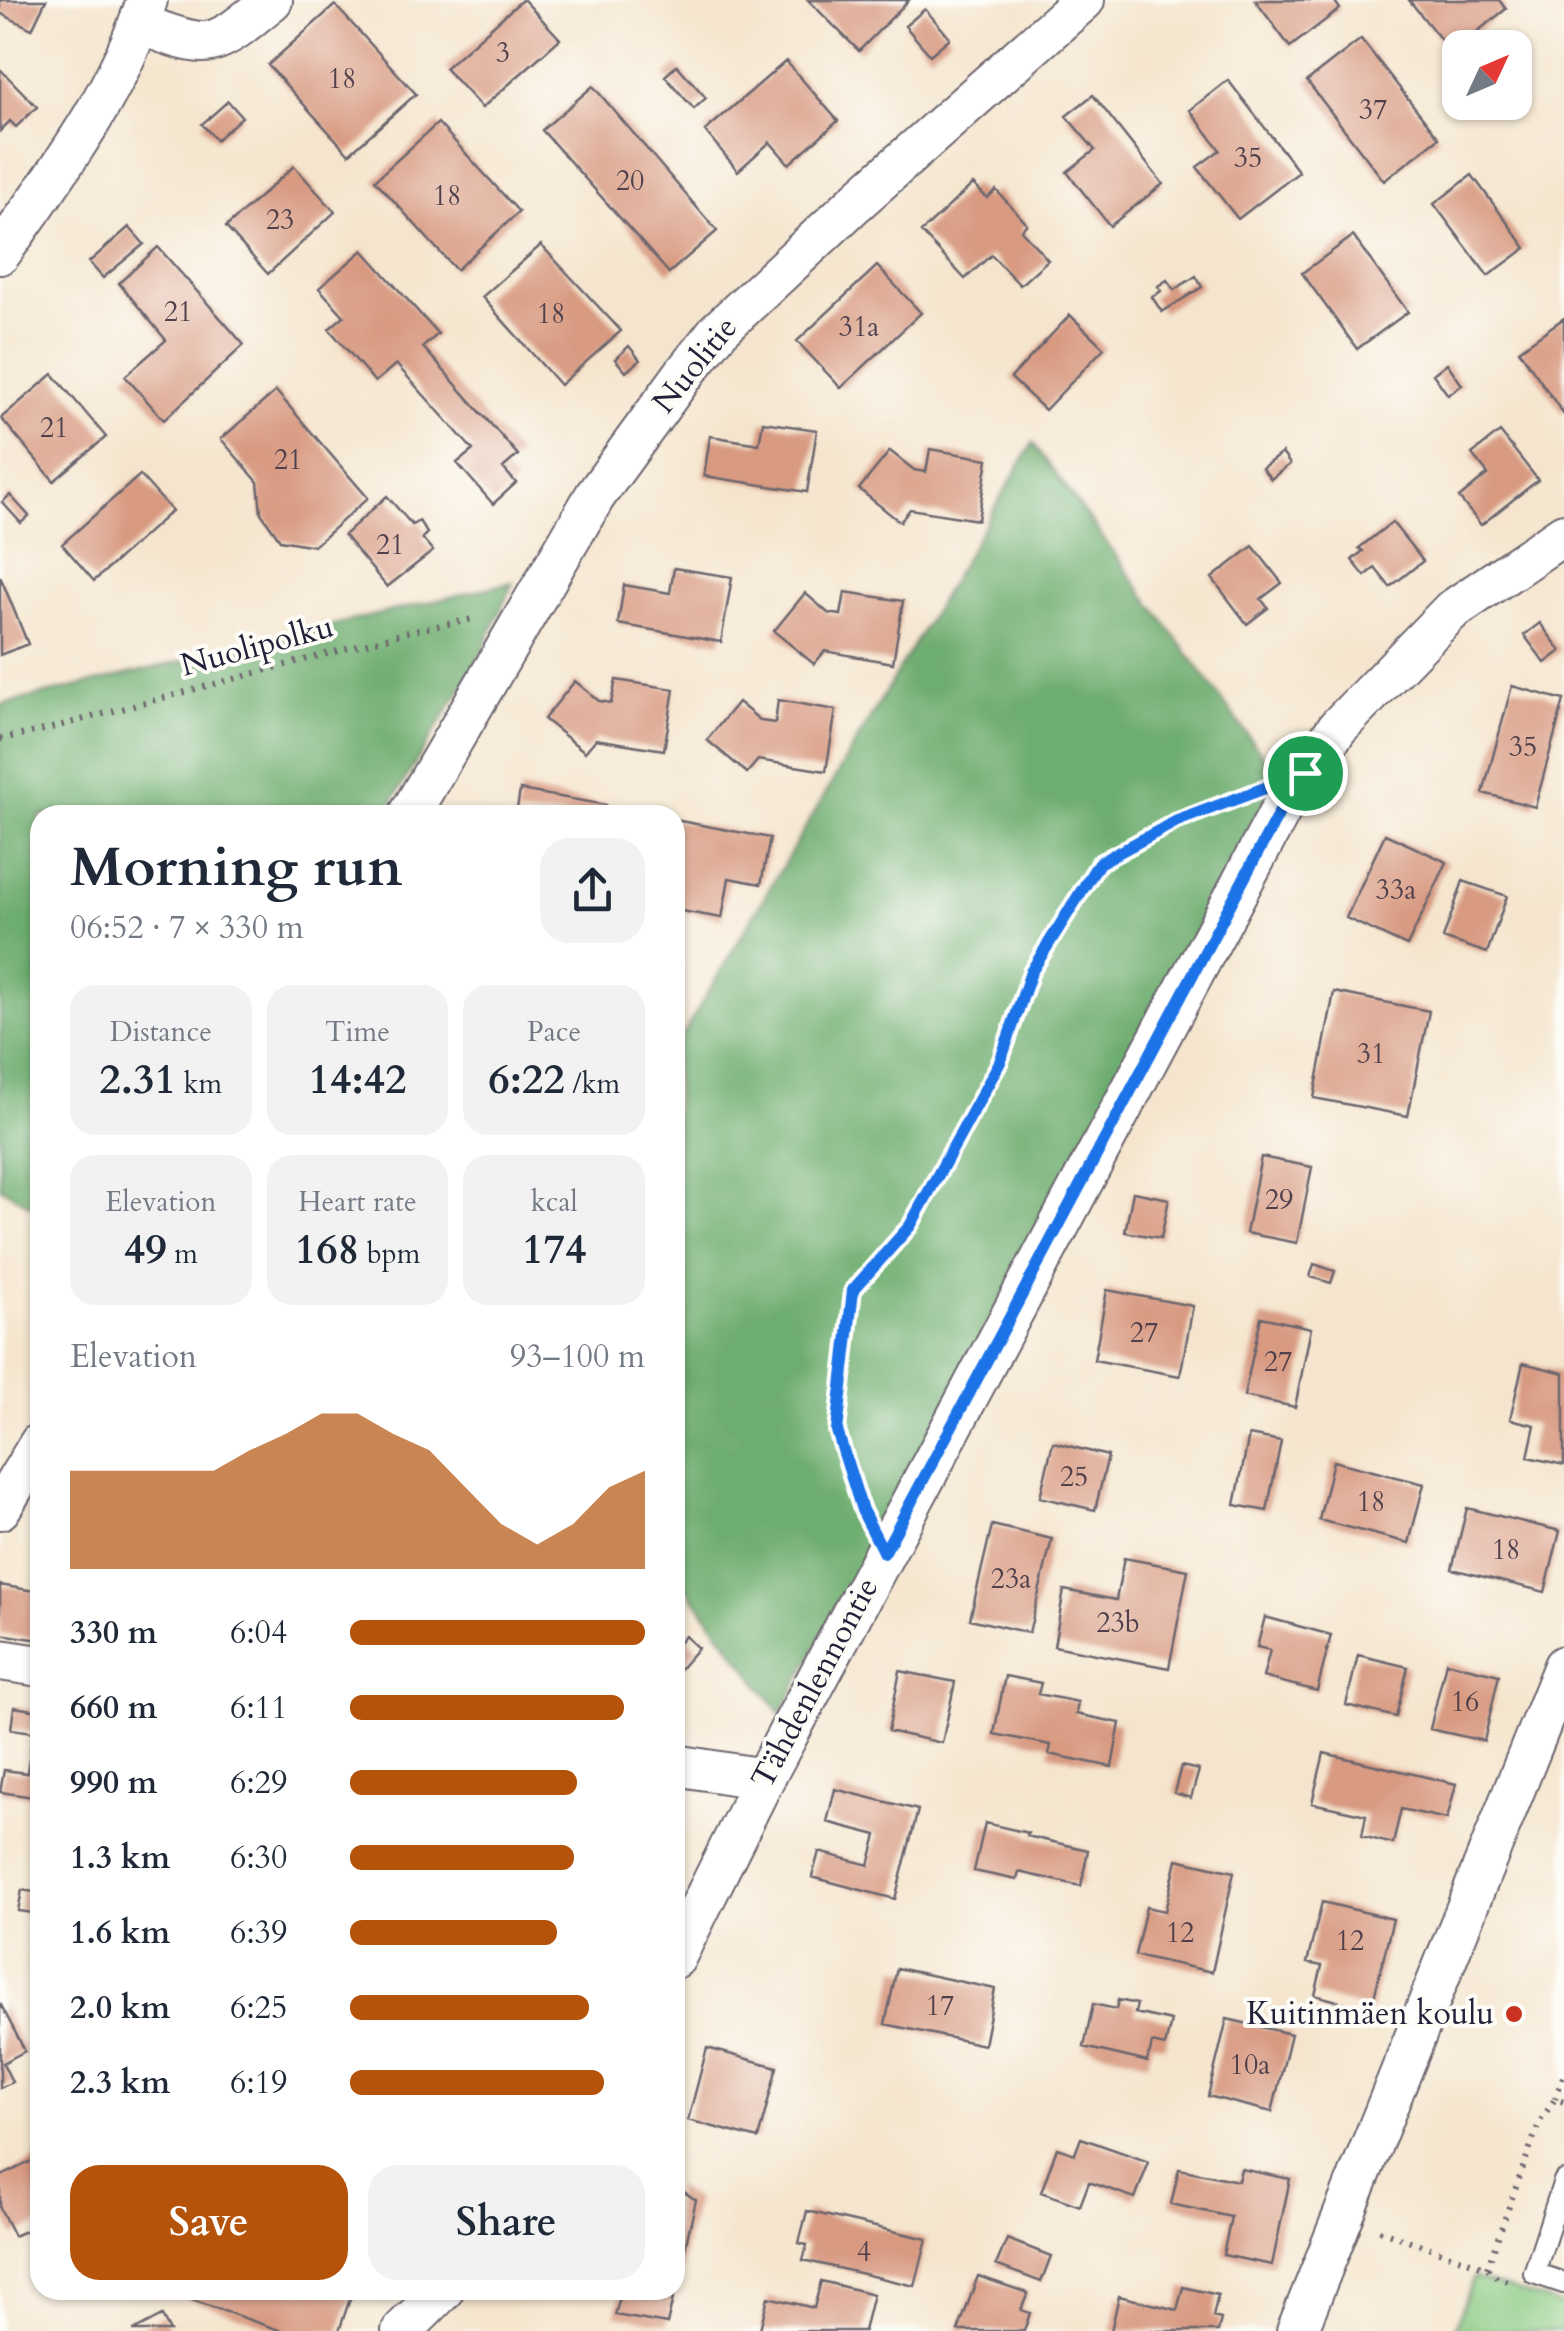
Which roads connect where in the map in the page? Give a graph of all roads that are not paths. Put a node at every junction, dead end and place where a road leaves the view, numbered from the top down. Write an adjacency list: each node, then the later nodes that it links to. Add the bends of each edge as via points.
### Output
1 (272, 0): 3 (street, via 212,42 196,42)
2 (1084, 0): 6 (street, Nuolitie, via 718,331 596,496)
3 (143, 12): 4 (street, via 111,87)
4 (0, 254)
5 (1564, 534): 13 (street, Tähdenlennontie, via 1451,611 1338,727 1286,800)
6 (415, 805)
7 (30, 1459): 8 (street)
8 (0, 1509)
9 (0, 1660): 10 (street)
10 (30, 1664)
11 (1564, 1666): 19 (street)
12 (685, 1767): 13 (street)
13 (764, 1779): 14 (street, Tähdenlennontie)
14 (685, 1938)
15 (1564, 2181): 16 (lane, via 1534,2273)
16 (1564, 2283)
17 (433, 2300): 18 (street)
18 (402, 2331)
19 (1297, 2331)

